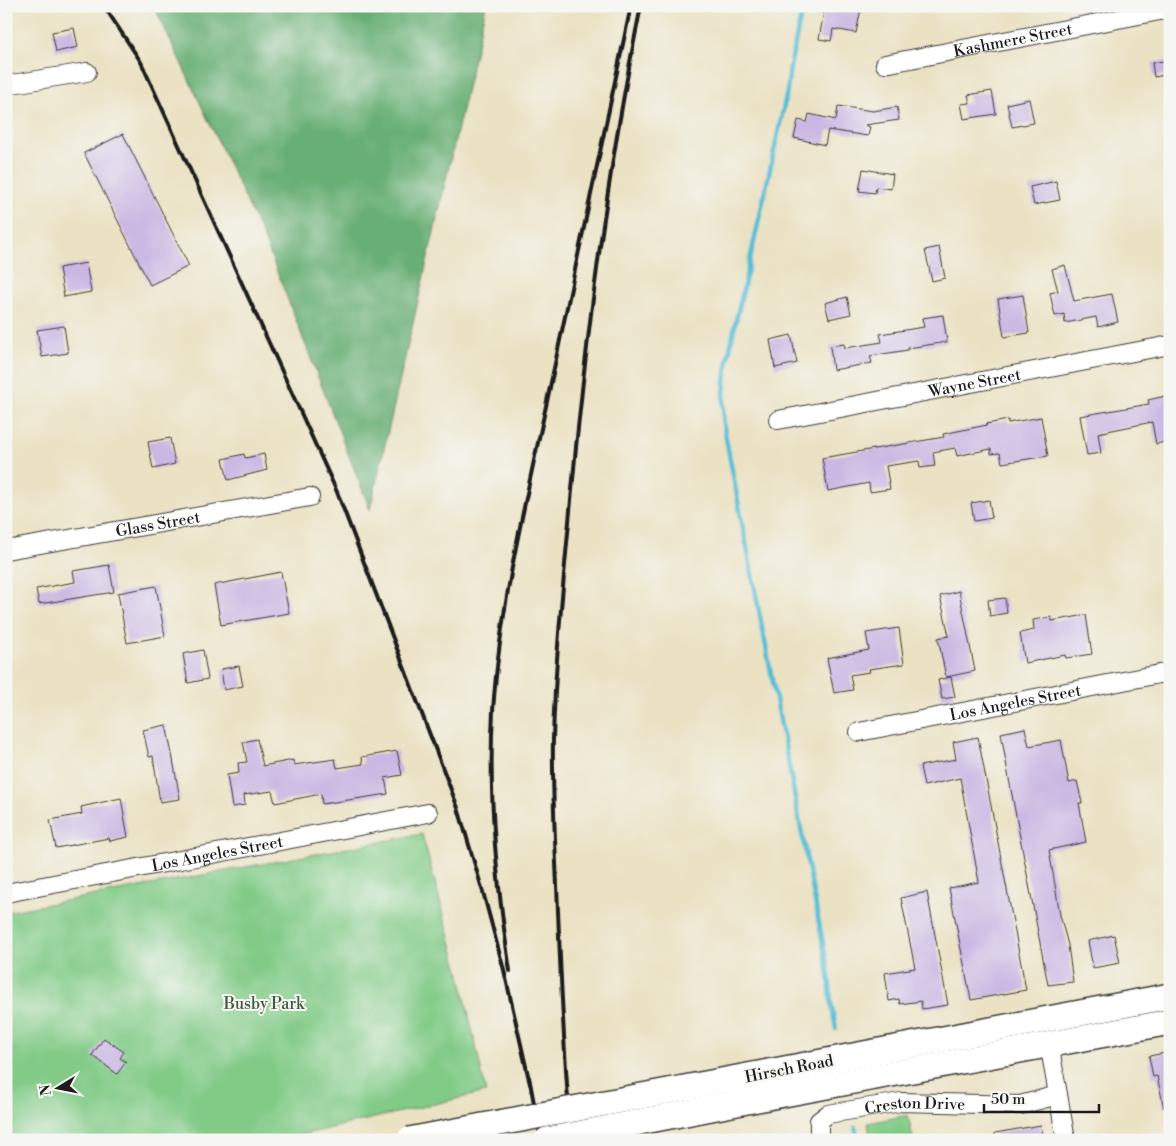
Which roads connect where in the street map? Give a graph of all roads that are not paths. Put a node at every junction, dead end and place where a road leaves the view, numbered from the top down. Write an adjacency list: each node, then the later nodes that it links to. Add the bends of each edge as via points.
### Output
1 (1170, 8): 2 (street, Kashmere Street)
2 (885, 64)
3 (87, 72): 4 (street)
4 (6, 85)
5 (1170, 345): 6 (street, Wayne Street)
6 (778, 420)
7 (310, 497): 8 (street, Glass Street)
8 (6, 550)
9 (1170, 672): 10 (street, Los Angeles Street)
10 (859, 732)
11 (428, 813): 12 (street, Los Angeles Street)
12 (6, 893)
13 (1170, 996): 17 (main road, Hirsch Road, bridge)
14 (1170, 1022): 15 (main road, Hirsch Road)
15 (1049, 1043): 16 (street); 18 (main road, Hirsch Road, bridge)
16 (1058, 1095): 19 (street, Creston Drive, via 1020,1105 901,1102 828,1114 820,1121); 20 (street)
17 (409, 1140)
18 (547, 1140)
19 (820, 1140)
20 (1066, 1140)

